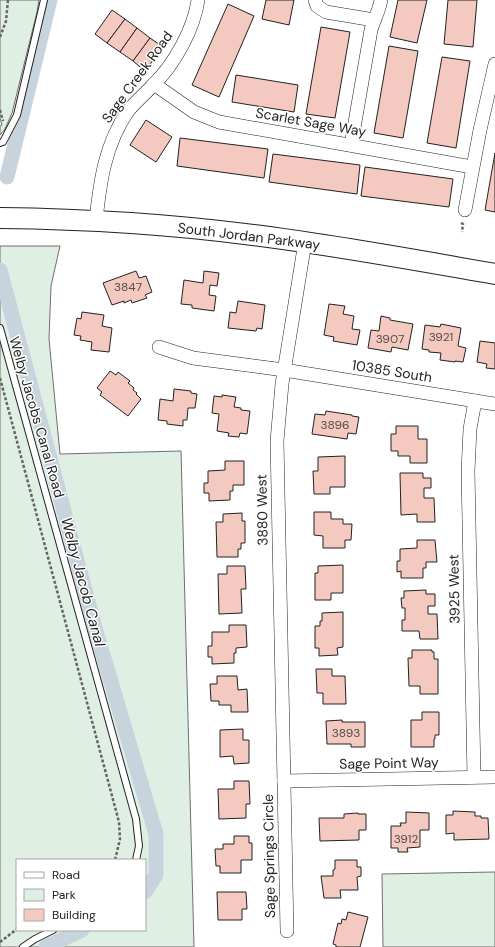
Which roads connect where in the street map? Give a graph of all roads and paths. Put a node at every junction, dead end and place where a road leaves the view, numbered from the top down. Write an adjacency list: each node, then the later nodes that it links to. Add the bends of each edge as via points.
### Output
1 (8, 0): 7 (path, via 6,21)
2 (44, 0): 12 (lane, via 17,115 3,142)
3 (198, 0): 9 (street, Sage Creek Road, via 185,40)
4 (315, 0): 6 (street, via 317,6 326,12)
5 (381, 0): 6 (street, via 379,13)
6 (374, 20): 13 (street)
7 (0, 37)
8 (495, 64): 14 (street)
9 (154, 84): 13 (street, Scarlet Sage Way, via 186,108 210,119); 17 (street, Sage Creek Road, via 128,112 110,144 99,187)
10 (0, 110): 11 (path)
11 (4, 125)
12 (0, 143)
13 (351, 145): 14 (street, Scarlet Sage Way)
14 (472, 167): 15 (street)
15 (465, 210)
16 (0, 218): 17 (main road, South Jordan Parkway)
17 (96, 220): 18 (main road, South Jordan Parkway, via 201,229)
18 (305, 242): 19 (main road, South Jordan Parkway); 22 (street, 3880 West)
19 (495, 274)
20 (0, 328): 30 (lane, Welby Jacobs Canal Road, via 136,819 139,846)
21 (159, 347): 22 (street, 10385 South, via 194,358)
22 (284, 370): 24 (street, 10385 South); 28 (street, 3880 West, via 277,441)
23 (0, 378): 29 (path, via 119,822 120,840)
24 (475, 400): 25 (street, 10385 South); 26 (street, 3925 West, via 470,429 468,471)
25 (495, 404)
26 (474, 777): 27 (street, Sage Point Way); 28 (street, Sage Point Way)
27 (495, 777)
28 (284, 781): 33 (street, Sage Springs Circle)
29 (115, 859)
30 (136, 859)
31 (16, 930): 34 (path)
32 (51, 931): 35 (lane)
33 (287, 931)
34 (0, 942)
35 (23, 947)

